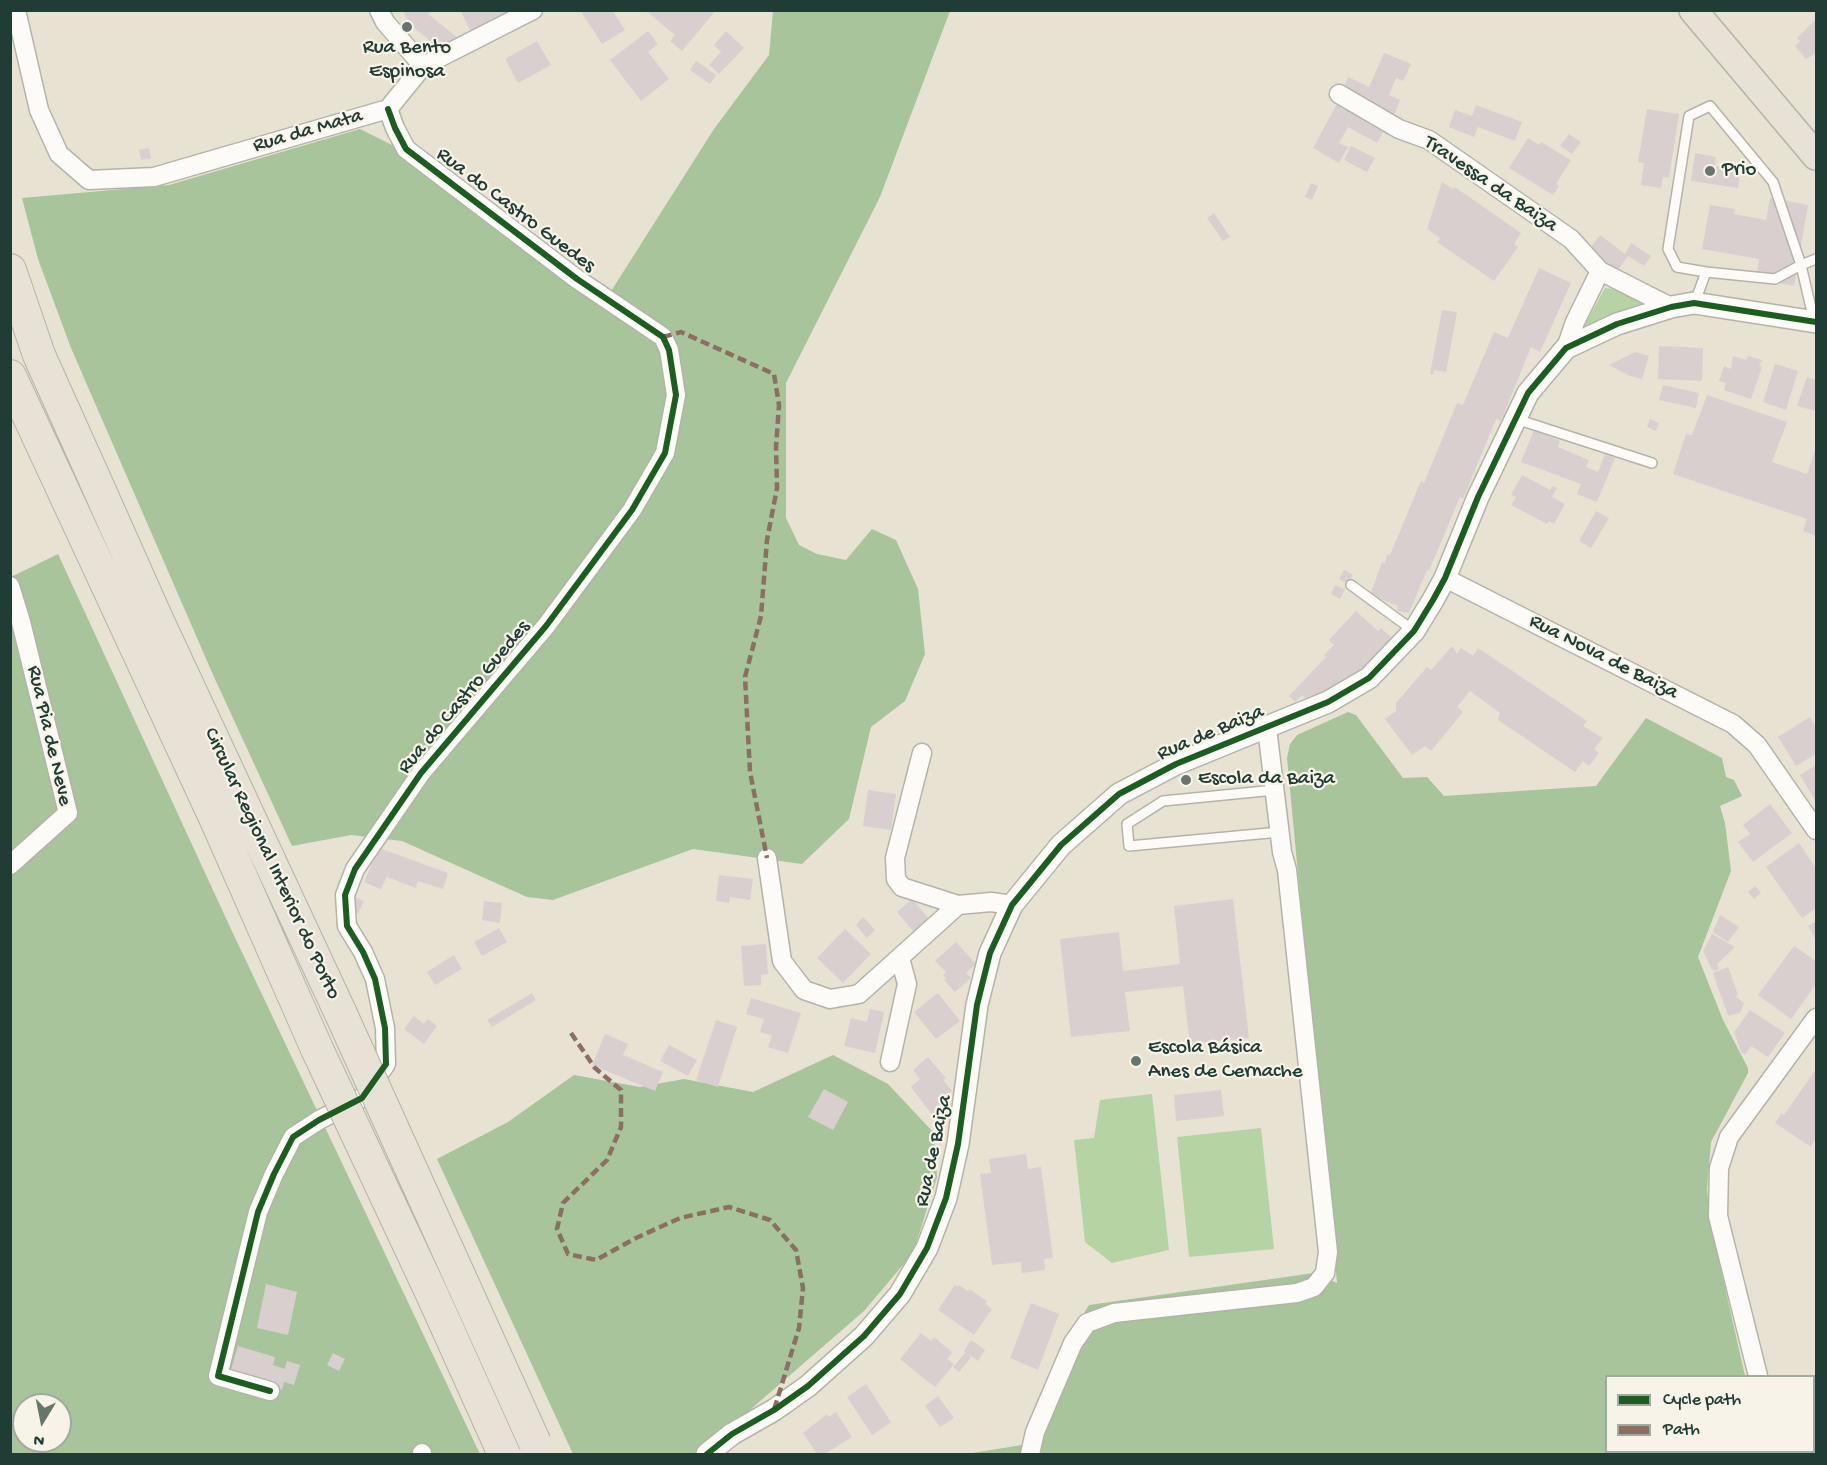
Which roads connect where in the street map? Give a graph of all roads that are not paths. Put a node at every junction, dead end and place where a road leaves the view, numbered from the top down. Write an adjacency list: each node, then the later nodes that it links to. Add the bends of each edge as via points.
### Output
1 (16, 10): 7 (street, Rua da Mata, via 39,110 59,154 89,180 154,177)
2 (379, 10): 5 (street)
3 (533, 10): 5 (street, Rua da Mata)
4 (1693, 10): 8 (main road)
5 (423, 66): 7 (street, Rua da Mata)
6 (1339, 94): 12 (street, Travessa da Baiza, via 1399,129 1429,140 1571,239)
7 (388, 109): 38 (street, Rua do Castro Guedes, via 406,149 577,279 663,337 676,394 665,453 632,510 546,626 421,773 355,869 345,895 347,926 375,979 385,1028 386,1064 362,1098 293,1137 258,1212 218,1376)
8 (1816, 156)
9 (1816, 259): 10 (lane)
10 (1801, 265): 13 (lane, via 1775,279); 13 (lane, via 1773,182 1710,106 1689,116 1668,249 1677,267); 16 (lane)
11 (10, 270): 39 (highway, Circular Regional Interior do Porto, bridge, via 39,355 156,617)
12 (1599, 271): 15 (street, Travessa da Baiza); 17 (street)
13 (1706, 272): 14 (lane)
14 (1694, 303): 15 (street, Rua de Baiza); 16 (street, Rua de Baiza)
15 (1671, 307): 17 (street, Rua de Baiza, via 1617,324)
16 (1815, 322)
17 (1566, 348): 19 (street, Rua de Baiza, via 1528,393)
18 (10, 376): 40 (highway, Circular Regional Interior do Porto, bridge)
19 (1516, 419): 20 (lane); 21 (street, Rua de Baiza)
20 (1652, 463)
21 (1445, 578): 24 (street, Rua de Baiza); 28 (street, Rua Nova de Baiza, via 1733,724 1757,745)
22 (1351, 585): 24 (lane)
23 (10, 586): 31 (street, Rua Pia de Neve, via 68,813)
24 (1414, 631): 25 (street, Rua de Baiza, via 1369,678 1328,702)
25 (1267, 728): 27 (street); 33 (street, Rua de Baiza, via 1176,764 1119,794 1061,845)
26 (922, 753): 32 (street, via 895,858 896,879 902,887)
27 (1275, 790): 29 (street); 29 (lane, via 1163,801 1127,824 1129,846)
28 (1816, 830)
29 (1280, 832): 42 (street, via 1328,1252 1325,1273 1314,1287 1297,1293 1114,1313 1087,1323 1072,1343 1035,1432)
30 (767, 858): 34 (street, via 782,961 804,990 830,999 859,994)
31 (10, 865)
32 (958, 905): 33 (street); 34 (street)
33 (1012, 905): 41 (street, Rua de Baiza, via 990,953 982,984 958,1144 946,1198 927,1248 900,1294 864,1336 808,1386 732,1434)
34 (900, 958): 36 (street, via 907,984)
35 (1816, 1018): 37 (street, via 1729,1137 1719,1168 1718,1216)
36 (890, 1062)
37 (1758, 1375)
38 (270, 1391)
39 (537, 1449)
40 (504, 1455)
41 (707, 1455)
42 (1030, 1455)

